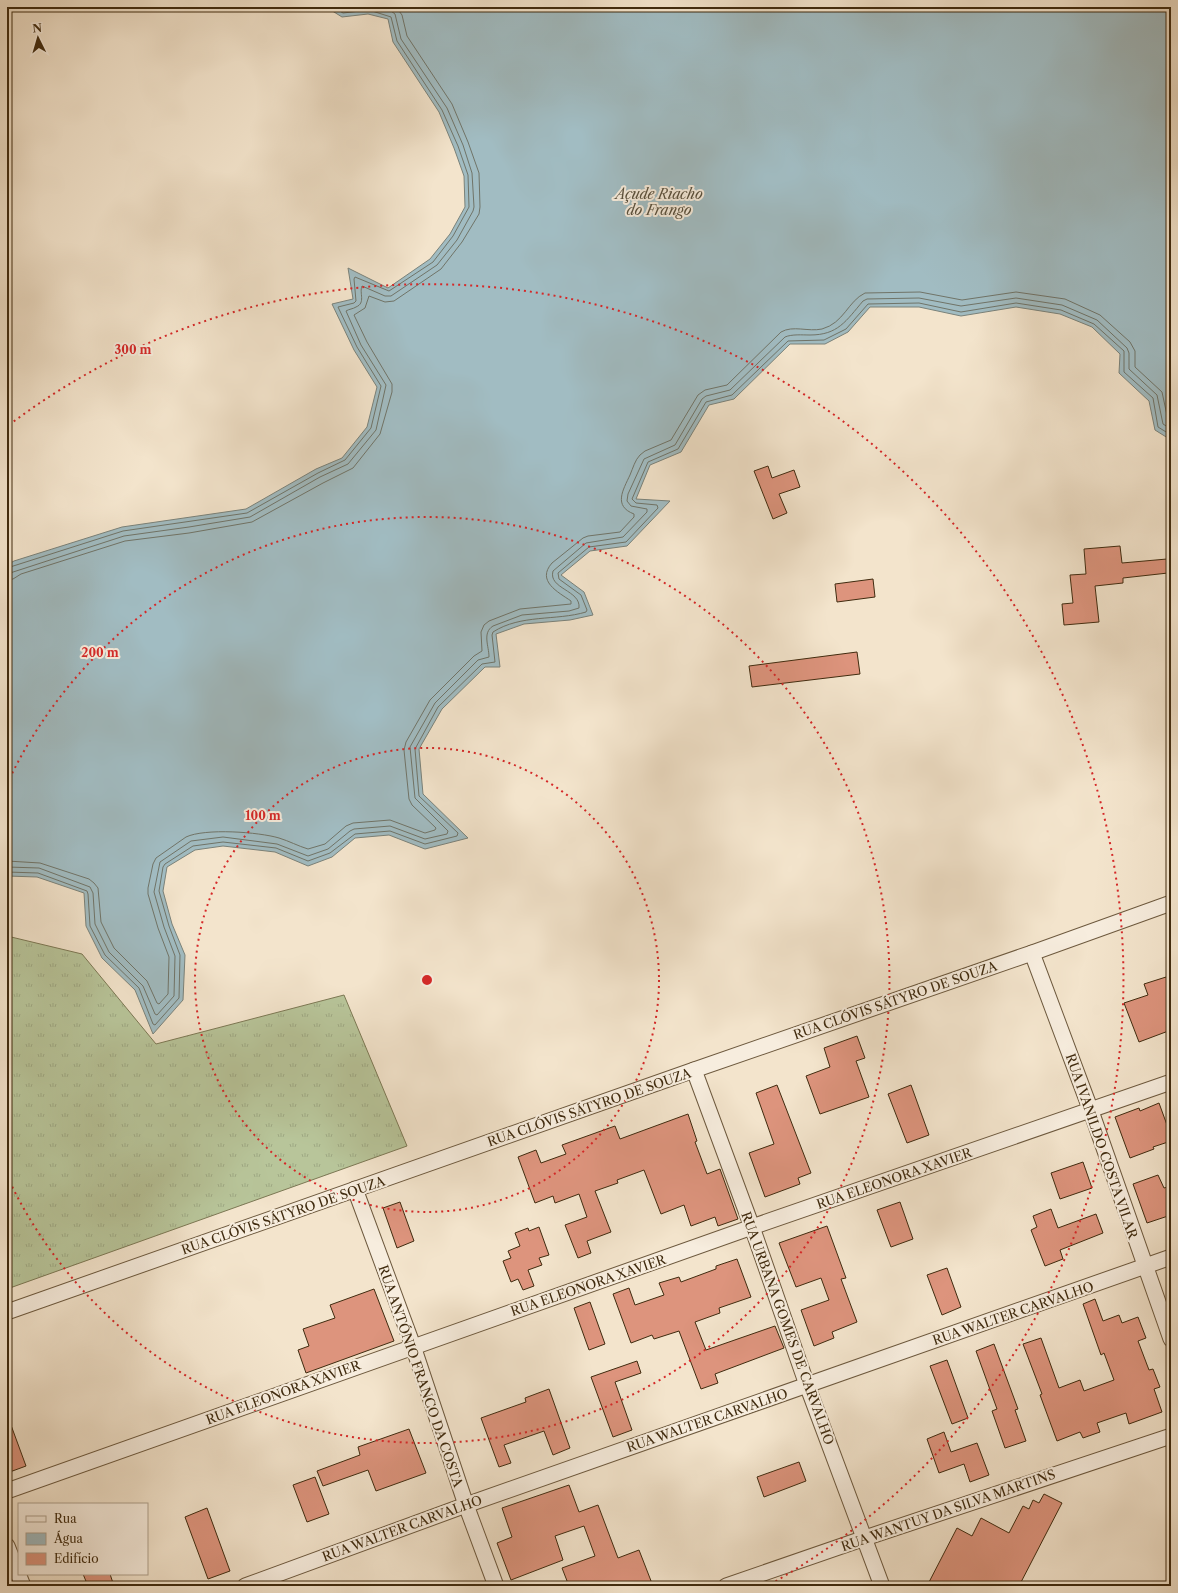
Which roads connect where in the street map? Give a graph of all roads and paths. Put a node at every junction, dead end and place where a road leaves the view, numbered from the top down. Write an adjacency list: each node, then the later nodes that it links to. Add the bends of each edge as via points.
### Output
1 (1171, 903): 2 (street, RUA CLÓVIS SÁTYRO DE SOUZA)
2 (1032, 953): 3 (street, RUA CLÓVIS SÁTYRO DE SOUZA); 5 (street, RUA IVANILDO COSTA VILAR)
3 (694, 1070): 6 (street, RUA CLÓVIS SÁTYRO DE SOUZA); 7 (street, RUA URBANA GOMES DE CARVALHO)
4 (1171, 1082): 5 (street, RUA ELEONORA XAVIER)
5 (1091, 1111): 7 (street, RUA ELEONORA XAVIER); 9 (street, RUA IVANILDO COSTA VILAR)
6 (355, 1189): 10 (street, RUA CLÓVIS SÁTYRO DE SOUZA); 12 (street, RUA ANTÓNIO FRANCO DA COSTA)
7 (752, 1227): 12 (street, RUA ELEONORA XAVIER); 13 (street, RUA URBANA GOMES DE CARVALHO)
8 (1171, 1257): 9 (street, RUA WALTER CARVALHO)
9 (1145, 1267): 11 (street, RUA IVANILDO COSTA VILAR); 13 (street, RUA WALTER CARVALHO)
10 (7, 1312)
11 (1171, 1339)
12 (413, 1346): 15 (street, RUA ELEONORA XAVIER); 16 (street, RUA ANTÓNIO FRANCO DA COSTA)
13 (807, 1385): 16 (street, RUA WALTER CARVALHO); 17 (street, RUA URBANA GOMES DE CARVALHO)
14 (1171, 1436): 17 (street, RUA WANTUY DA SILVA MARTINS)
15 (7, 1491)
16 (466, 1505): 22 (street, RUA WALTER CARVALHO); 23 (street, RUA ANTÓNIO FRANCO DA COSTA)
17 (865, 1538): 24 (street, RUA WANTUY DA SILVA MARTINS); 25 (street, RUA URBANA GOMES DE CARVALHO)
18 (7, 1546): 19 (street)
19 (18, 1574)
20 (19, 1575): 21 (street)
21 (23, 1586)
22 (245, 1586)
23 (496, 1586)
24 (726, 1586)
25 (882, 1586)

